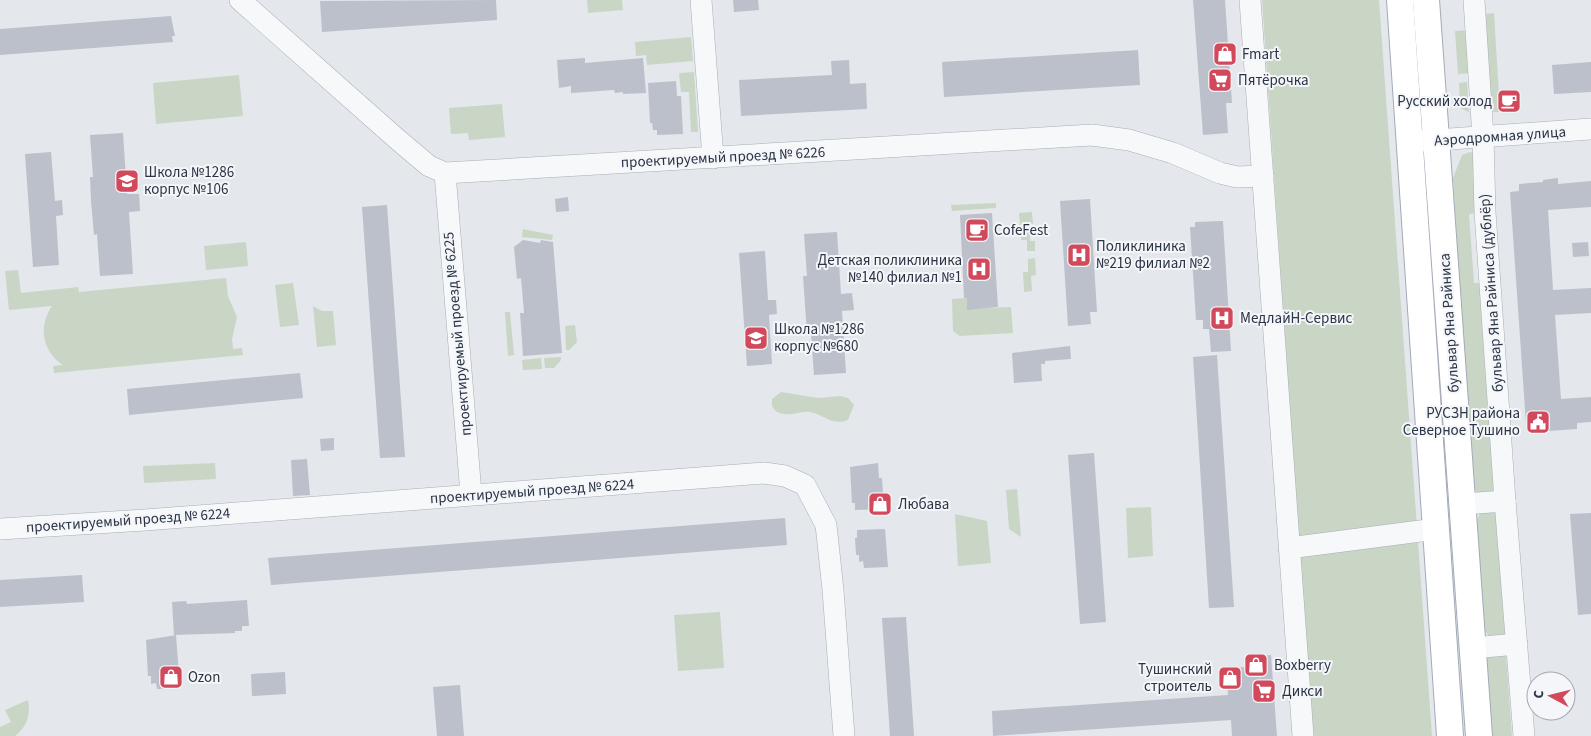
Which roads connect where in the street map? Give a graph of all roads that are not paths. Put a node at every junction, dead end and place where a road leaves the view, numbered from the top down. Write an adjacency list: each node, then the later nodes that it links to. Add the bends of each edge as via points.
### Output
1 (240, 0): 12 (street, via 429,166)
2 (701, 0): 11 (street)
3 (1250, 0): 13 (street)
4 (1400, 0): 10 (main road, бульвар Яна Райниса)
5 (1426, 0): 9 (main road, бульвар Яна Райниса)
6 (1474, 0): 8 (street, бульвар Яна Райниса (дублёр))
7 (1591, 129): 8 (street, Аэродромная улица)
8 (1483, 137): 9 (street, Аэродромная улица); 15 (street, бульвар Яна Райниса (дублёр), via 1485,221)
9 (1436, 140): 10 (street, Аэродромная улица); 16 (main road, бульвар Яна Райниса)
10 (1410, 142): 18 (main road, бульвар Яна Райниса)
11 (713, 158): 12 (street, проектируемый проезд № 6226); 13 (street, проектируемый проезд № 6226, via 1092,135 1130,140 1173,153 1220,173 1237,177)
12 (445, 173): 14 (street, проектируемый проезд № 6225)
13 (1263, 176): 19 (street)
14 (471, 494): 17 (street, проектируемый проезд № 6224); 22 (street, проектируемый проезд № 6224, via 764,473 785,476 805,485 826,525)
15 (1504, 501): 16 (street); 20 (street, бульвар Яна Райниса (дублёр))
16 (1463, 504): 21 (main road, бульвар Яна Райниса)
17 (0, 529)
18 (1436, 529): 19 (street); 24 (main road, бульвар Яна Райниса)
19 (1289, 548): 23 (street)
20 (1517, 644): 21 (street); 26 (street, бульвар Яна Райниса (дублёр))
21 (1473, 648): 25 (main road, бульвар Яна Райниса)
22 (844, 736)
23 (1303, 736)
24 (1450, 736)
25 (1480, 736)
26 (1524, 736)

